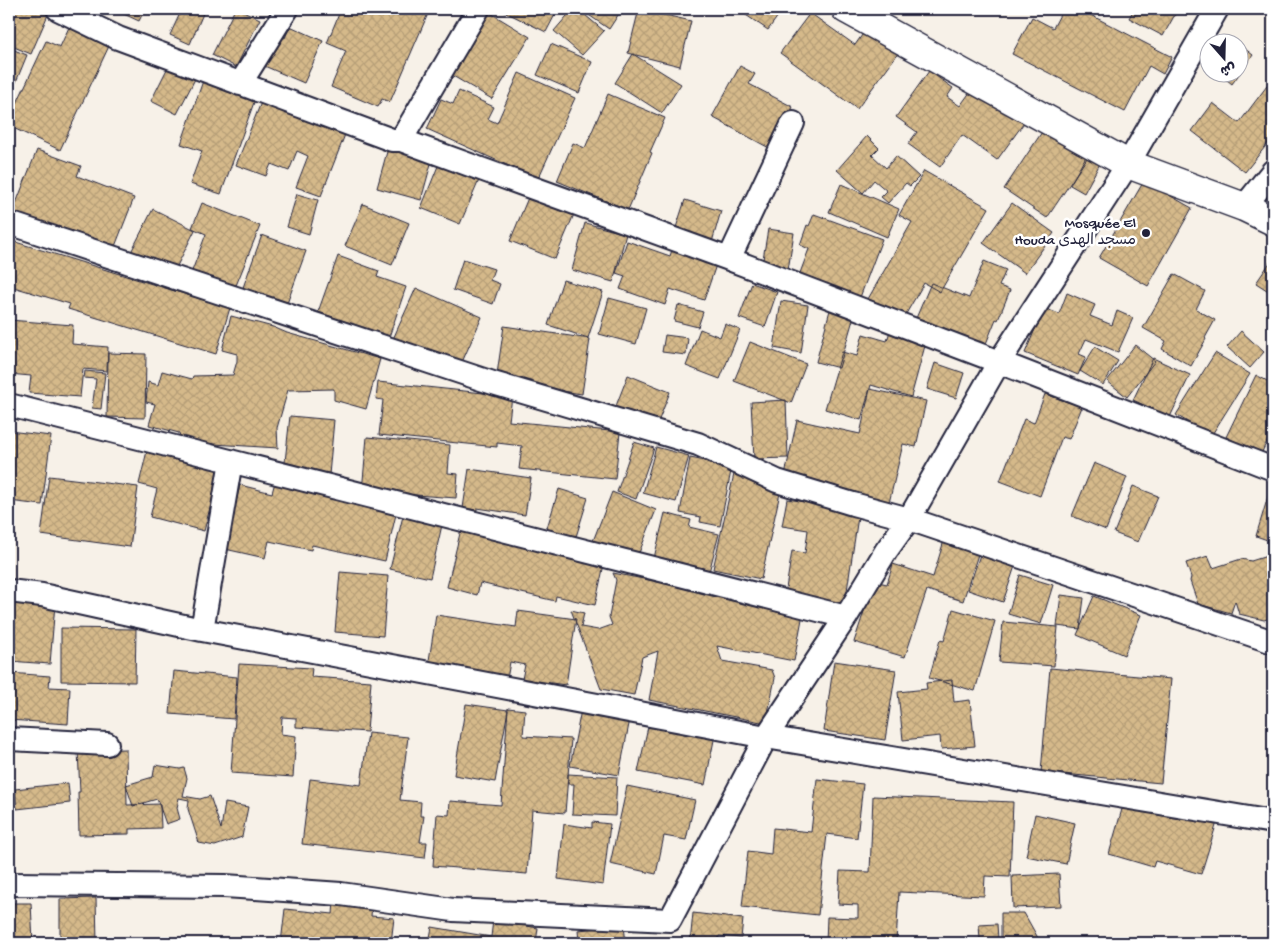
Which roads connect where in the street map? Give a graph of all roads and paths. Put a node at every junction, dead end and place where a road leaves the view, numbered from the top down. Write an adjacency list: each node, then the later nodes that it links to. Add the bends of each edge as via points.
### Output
1 (58, 9): 6 (street, via 118,38)
2 (287, 9): 6 (street)
3 (478, 9): 8 (street)
4 (846, 9): 9 (main road)
5 (1217, 9): 9 (street)
6 (240, 84): 8 (street, via 392,140)
7 (793, 123): 14 (street)
8 (401, 140): 14 (street)
9 (1128, 164): 11 (main road); 15 (street)
10 (1273, 170): 11 (street)
11 (1244, 207): 12 (main road)
12 (1273, 221)
13 (9, 222): 19 (street, via 493,383 698,444 777,481)
14 (729, 259): 15 (street)
15 (1000, 362): 18 (street); 19 (street)
16 (9, 404): 17 (street)
17 (231, 461): 21 (street); 22 (street)
18 (1273, 469)
19 (909, 519): 21 (street); 23 (street)
20 (9, 591): 22 (street, via 42,595)
21 (846, 617): 24 (street)
22 (202, 630): 24 (street)
23 (1273, 642)
24 (766, 737): 27 (street); 28 (street, via 670,920 453,910 341,894 225,886)
25 (9, 739): 26 (street)
26 (107, 744)
27 (1273, 822)
28 (9, 884)

